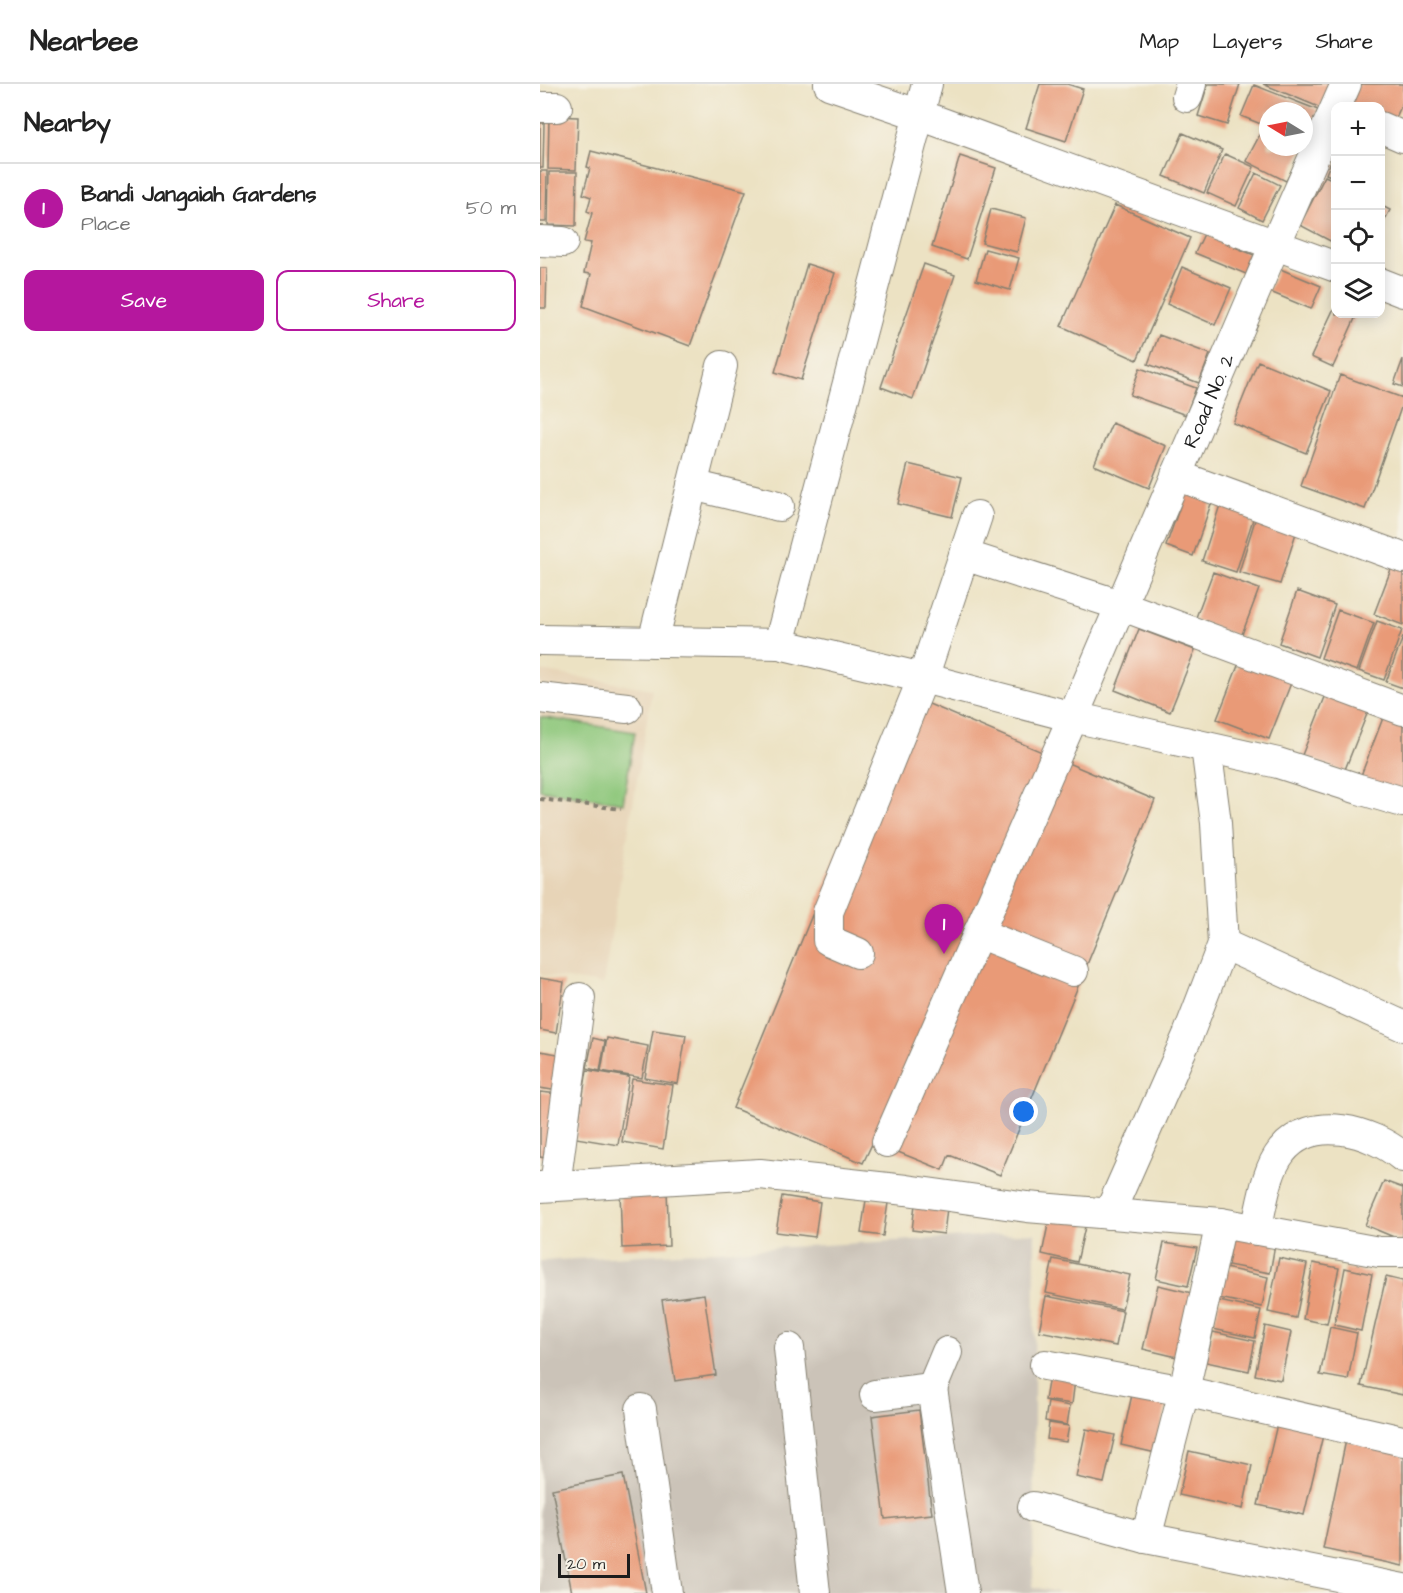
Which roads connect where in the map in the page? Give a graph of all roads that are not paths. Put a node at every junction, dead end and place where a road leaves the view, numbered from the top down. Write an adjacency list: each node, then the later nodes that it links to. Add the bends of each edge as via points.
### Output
1 (829, 84): 4 (street)
2 (927, 84): 4 (street)
3 (1346, 84): 7 (street, Road No. 2)
4 (920, 115): 7 (street); 21 (street)
5 (1385, 129): 6 (street)
6 (1403, 137)
7 (1275, 244): 8 (street); 12 (street, Road No. 2)
8 (1331, 265)
9 (1385, 285): 10 (street)
10 (1403, 292)
11 (722, 366): 13 (street)
12 (1176, 475): 17 (street); 18 (street, Road No. 2)
13 (692, 485): 14 (street); 20 (street)
14 (779, 506)
15 (977, 516): 16 (street)
16 (964, 555): 18 (street); 22 (street)
17 (1403, 558)
18 (1120, 605): 25 (street); 26 (street, Road No. 2)
19 (540, 640): 20 (street)
20 (653, 642): 21 (street)
21 (779, 644): 22 (street)
22 (923, 678): 26 (street); 31 (street, via 828,912 828,940)
23 (540, 698): 24 (street)
24 (627, 708)
25 (1403, 710)
26 (1073, 717): 27 (street); 29 (street, Road No. 2)
27 (1206, 747): 28 (street, via 1278,763); 30 (street, via 1216,823)
28 (1403, 802)
29 (978, 933): 32 (street); 35 (street, Road No. 2)
30 (1222, 944): 34 (street); 38 (street, via 1188,1035)
31 (858, 953)
32 (1073, 971)
33 (580, 998): 37 (street)
34 (1403, 1026)
35 (887, 1142)
36 (1403, 1157): 40 (street, via 1365,1134 1334,1129 1310,1131 1281,1151 1270,1171)
37 (548, 1186): 38 (street, via 760,1174)
38 (1108, 1214): 39 (street)
39 (1221, 1223): 40 (street); 46 (street)
40 (1256, 1230): 41 (street, via 1379,1252)
41 (1403, 1252)
42 (789, 1348): 54 (street)
43 (947, 1352): 45 (street)
44 (1045, 1365): 46 (street)
45 (932, 1388): 47 (street); 55 (street)
46 (1184, 1391): 49 (street); 51 (street)
47 (875, 1395)
48 (641, 1409): 53 (street)
49 (1403, 1441)
50 (1033, 1507): 51 (street)
51 (1146, 1538): 52 (street)
52 (1403, 1589)
53 (667, 1593)
54 (815, 1593)
55 (963, 1593)

